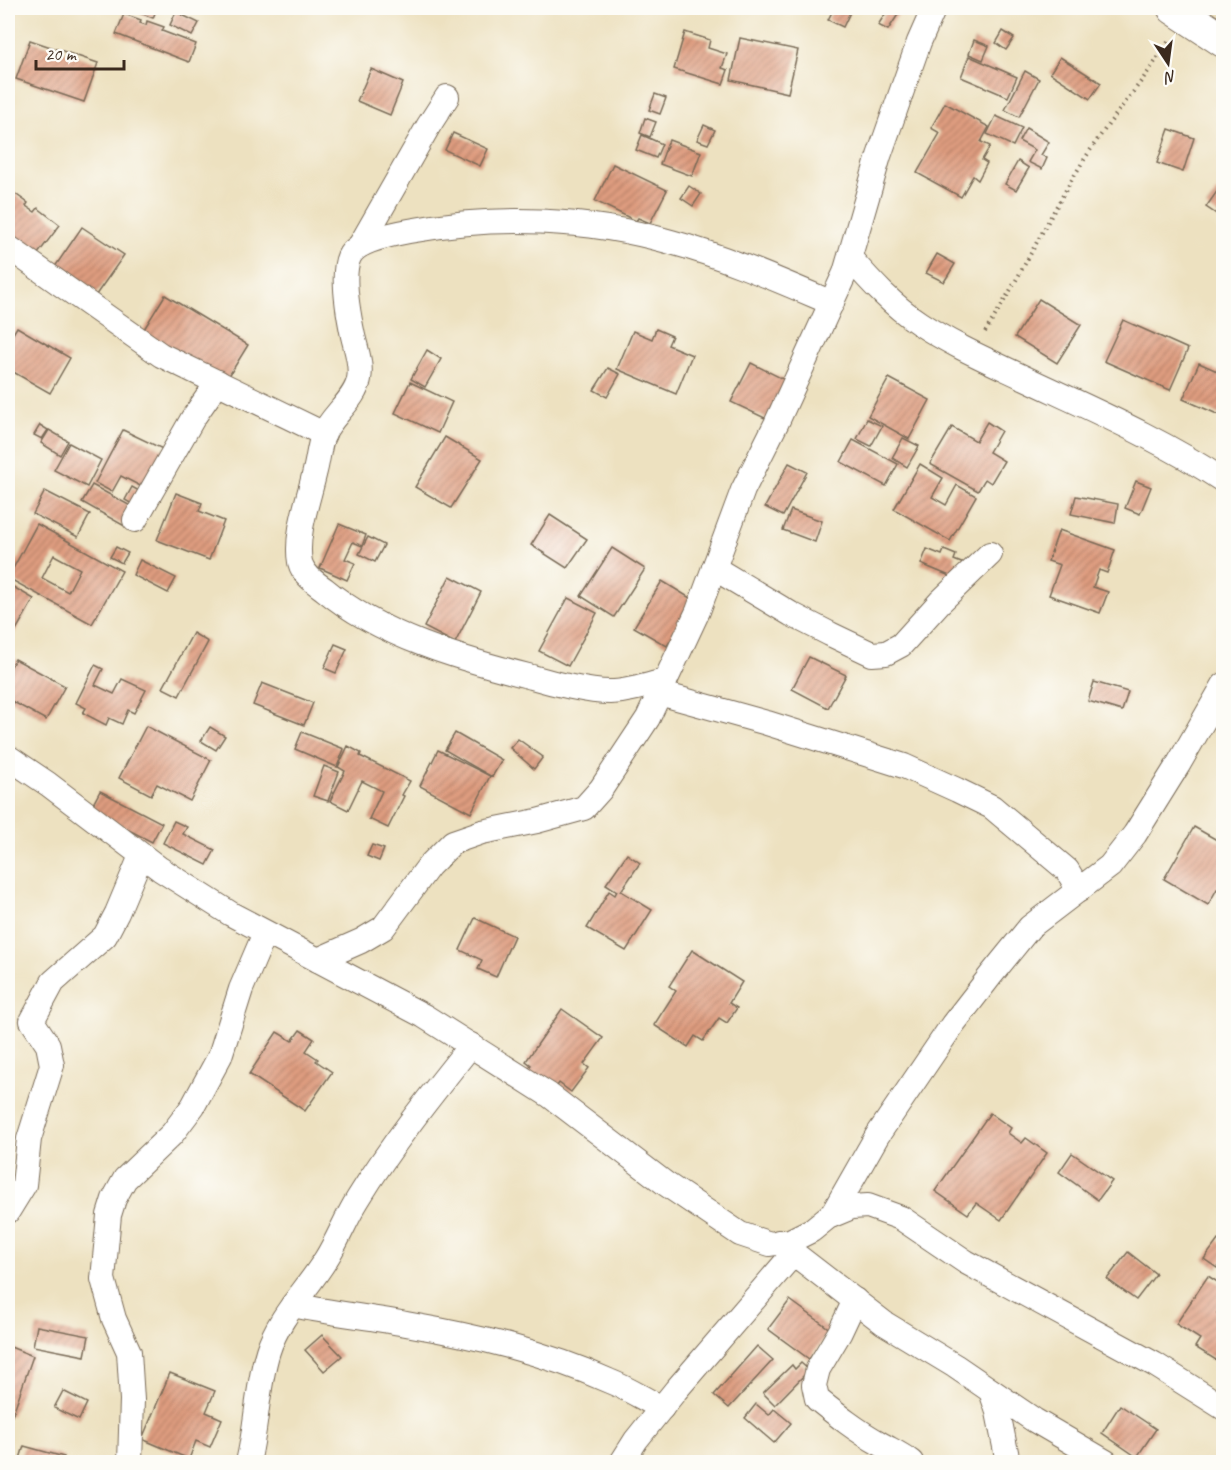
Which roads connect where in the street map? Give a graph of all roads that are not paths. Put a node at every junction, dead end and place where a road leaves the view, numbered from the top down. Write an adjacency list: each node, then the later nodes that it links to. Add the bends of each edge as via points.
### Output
1 (934, 8): 7 (street, via 879,156)
2 (1179, 11): 3 (street)
3 (1224, 41)
4 (447, 97): 5 (street)
5 (361, 244): 8 (street, via 450,224 515,221 601,226 672,242); 10 (street, via 348,257 346,270 360,381)
6 (8, 247): 9 (street, via 161,355)
7 (850, 258): 8 (street); 11 (street, via 879,292 919,323 972,353 1142,433)
8 (832, 303): 14 (street, via 743,490)
9 (218, 382): 10 (street); 12 (street)
10 (324, 434): 16 (street, via 298,545 301,566 309,577 342,604 402,635 472,662 610,692)
11 (1224, 481)
12 (135, 520)
13 (990, 554): 14 (street, via 901,645 893,651 872,654 791,614)
14 (714, 568): 16 (street)
15 (1224, 685): 19 (street, via 1136,834 1110,866)
16 (662, 687): 19 (street, via 904,766 992,807 1067,870); 21 (street, via 648,718 584,808 453,842 429,866 383,928)
17 (8, 758): 18 (street)
18 (141, 856): 20 (street); 23 (street, via 105,936 53,982 32,1021 48,1045 52,1065 29,1138 24,1185)
19 (1079, 890): 24 (street, via 1030,927 952,1024 877,1136)
20 (265, 933): 21 (street); 31 (street, via 241,989 220,1056 194,1106 172,1134 125,1179 109,1215 103,1279 114,1319 129,1352)
21 (318, 960): 22 (street)
22 (471, 1045): 25 (street, via 549,1095 666,1184 740,1234); 27 (street, via 402,1133)
23 (8, 1211)
24 (832, 1215): 25 (street); 30 (street, via 868,1206 901,1218 966,1262 1154,1364)
25 (786, 1247): 26 (street); 29 (street)
26 (855, 1300): 28 (street); 34 (street, via 818,1369 814,1385 817,1399 856,1429)
27 (294, 1305): 29 (street, via 405,1323 498,1344 568,1364); 32 (street, via 276,1328 267,1351)
28 (991, 1391): 35 (street); 36 (street)
29 (662, 1408): 33 (street)
30 (1224, 1408)
31 (130, 1462)
32 (248, 1462)
33 (622, 1462)
34 (911, 1462)
35 (1008, 1462)
36 (1106, 1462)

